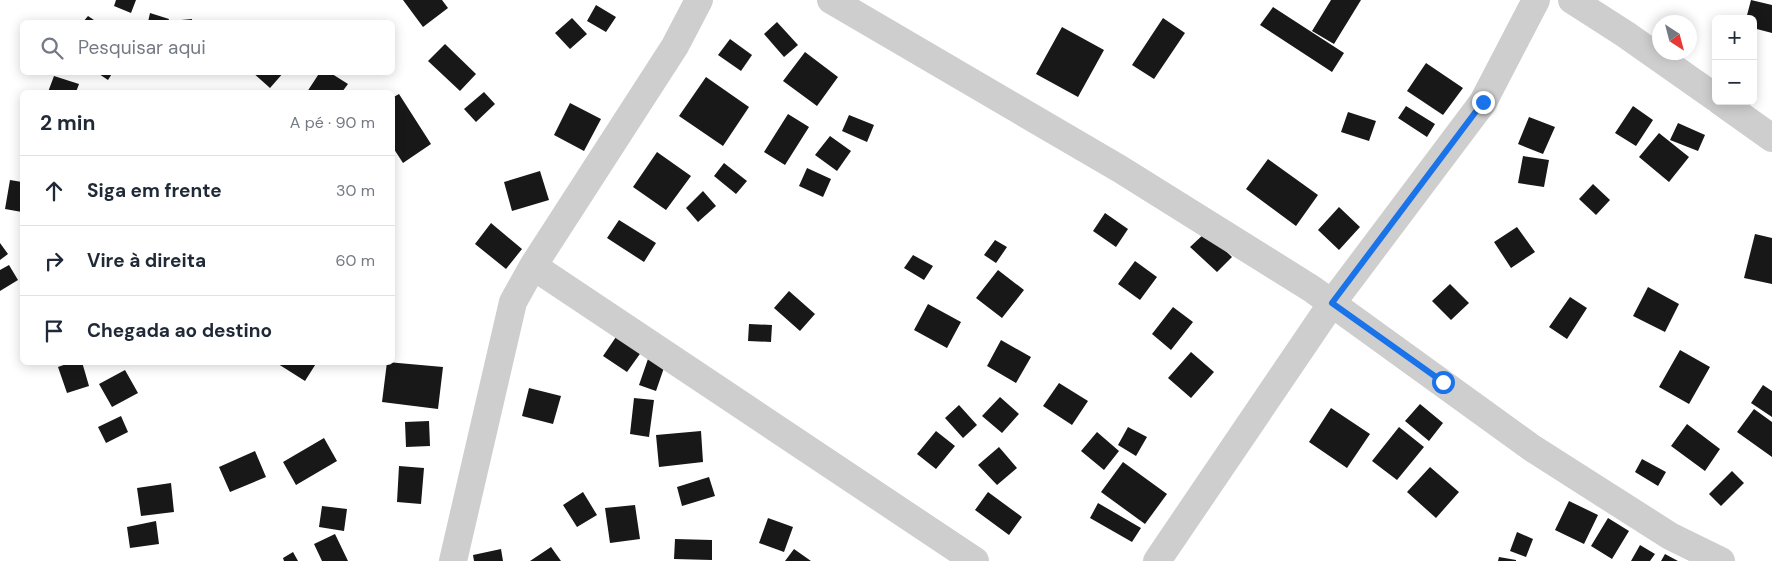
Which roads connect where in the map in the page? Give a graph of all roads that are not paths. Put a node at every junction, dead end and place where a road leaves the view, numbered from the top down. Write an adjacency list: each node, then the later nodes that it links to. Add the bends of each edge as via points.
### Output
1 (699, 0): 8 (street, via 674,46)
2 (831, 0): 9 (street, via 1120,169)
3 (1536, 0): 9 (street, via 1483,102)
4 (1572, 0): 5 (street)
5 (1712, 95)
6 (1726, 105): 7 (street)
7 (1772, 138)
8 (534, 266): 11 (street, via 513,302); 12 (street)
9 (1332, 303): 10 (street, via 1532,448); 13 (street)
10 (1670, 536): 14 (street); 15 (street)
11 (453, 561)
12 (976, 561)
13 (1157, 561)
14 (1693, 561)
15 (1721, 561)

